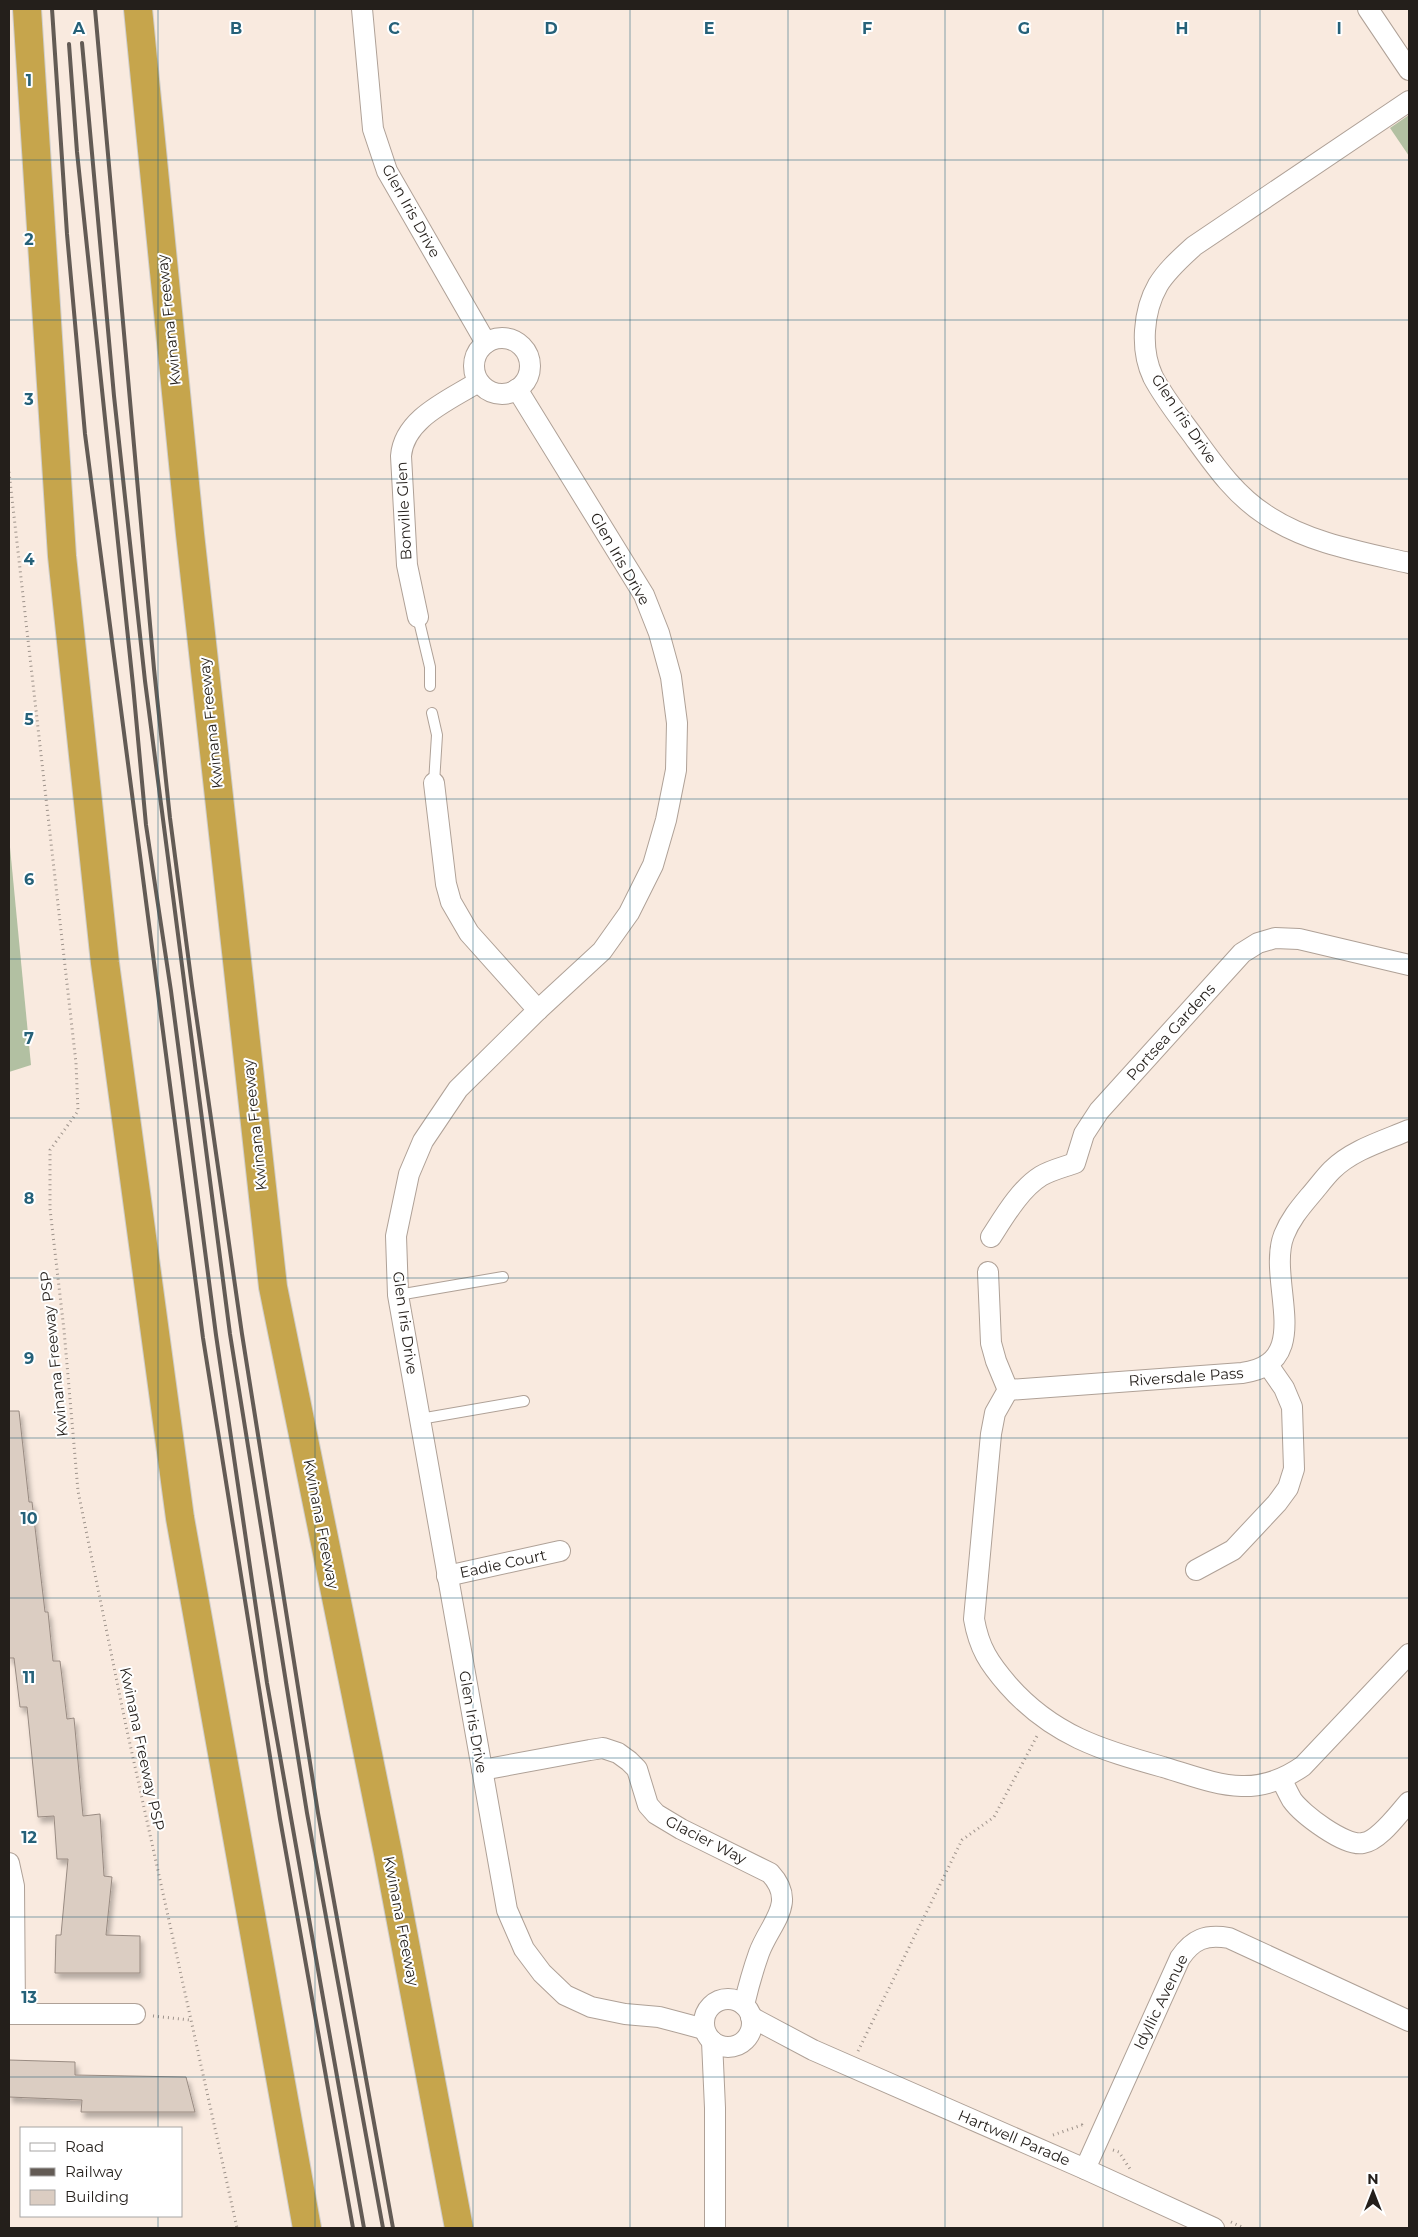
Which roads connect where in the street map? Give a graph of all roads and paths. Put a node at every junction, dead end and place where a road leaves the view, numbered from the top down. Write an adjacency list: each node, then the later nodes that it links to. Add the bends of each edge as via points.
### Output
1 (28, 9): 50 (highway, via 62,556 105,963 180,1518)
2 (138, 9): 35 (highway, Kwinana Freeway, via 190,534 273,1287)
3 (362, 9): 7 (street, Glen Iris Drive, via 373,129 387,171)
4 (1368, 9): 5 (street)
5 (1409, 70)
6 (1409, 101): 11 (street, Glen Iris Drive, via 1194,246 1158,286 1149,308 1145,336 1153,377 1228,483 1244,498 1266,515 1302,534)
7 (486, 343): 8 (street, via 478,350 474,361); 9 (street, via 496,338 507,338 525,350 530,371)
8 (478, 382): 9 (street, via 496,394 507,394); 12 (street, Bonville Glen, via 422,418 403,443 407,565)
9 (517, 389): 17 (street, Glen Iris Drive, via 644,595 671,677 677,723 676,770 666,820 643,889 602,951)
10 (9, 472): 42 (path, Kwinana Freeway PSP, via 76,1063 78,1111 50,1150 50,1209 78,1491 105,1631)
11 (1409, 563)
12 (418, 617): 13 (lane, via 430,667)
13 (430, 686)
14 (432, 713): 15 (lane, via 436,735)
15 (434, 783): 17 (street, via 446,884 455,910 469,933)
16 (1409, 965): 19 (street, Portsea Gardens, via 1299,939 1274,938 1242,953 1098,1111 1084,1134 1074,1163 1042,1176 1029,1187)
17 (538, 1010): 22 (street, Glen Iris Drive, via 458,1090 423,1141 409,1174 396,1236)
18 (1409, 1130): 23 (street, via 1374,1144 1332,1170 1290,1220 1283,1237 1280,1259 1284,1340 1278,1355)
19 (991, 1237)
20 (988, 1272): 24 (street, via 991,1343)
21 (503, 1277): 22 (lane)
22 (398, 1295): 26 (street, Glen Iris Drive)
23 (1268, 1365): 24 (street, Riversdale Pass, via 1242,1373); 28 (street, via 1292,1406 1294,1469 1288,1488 1233,1550)
24 (1008, 1390): 31 (street, via 996,1414 991,1434 974,1619 977,1639 989,1662 1024,1704)
25 (524, 1400): 26 (lane)
26 (420, 1418): 29 (street, Glen Iris Drive)
27 (560, 1551): 29 (street, Eadie Court)
28 (1196, 1570)
29 (447, 1576): 32 (street, Glen Iris Drive)
30 (1409, 1654): 33 (street, via 1303,1766)
31 (1045, 1720): 33 (street, via 1077,1739 1110,1752 1238,1788); 46 (path, via 994,1817 962,1840)
32 (482, 1770): 37 (street, Glacier Way, via 603,1748 629,1761 637,1770 648,1805 656,1814 770,1873 780,1885 780,1913); 41 (street, Glen Iris Drive, via 507,1910 524,1949 542,1973 565,1994 600,2008)
33 (1281, 1779): 34 (street, via 1293,1800 1307,1815 1352,1843 1364,1844 1376,1838)
34 (1409, 1802)
35 (388, 1853): 51 (highway, Kwinana Freeway); 52 (highway)
36 (9, 1863): 39 (street, via 14,1886)
37 (753, 1971): 38 (street, Glacier Way); 44 (street, Glacier Way)
38 (716, 2004): 41 (street); 44 (street, via 738,2001); 45 (street, via 705,2014)
39 (12, 2014): 40 (street)
40 (135, 2014): 42 (path)
41 (659, 2017): 45 (street)
42 (190, 2020): 49 (path, Kwinana Freeway PSP)
43 (1409, 2020): 48 (street, Idyllic Avenue, via 1229,1938 1201,1938 1180,1958)
44 (745, 2026): 45 (street, via 726,2047); 46 (street, Hartwell Parade); 47 (street, Glacier Way, via 725,2068)
45 (708, 2035): 47 (street)
46 (850, 2067): 48 (street, Hartwell Parade)
47 (715, 2108): 53 (street)
48 (1085, 2169): 54 (street, Hartwell Parade)
49 (237, 2228)
50 (307, 2228)
51 (459, 2228)
52 (473, 2228)
53 (715, 2228)
54 (1214, 2228)

